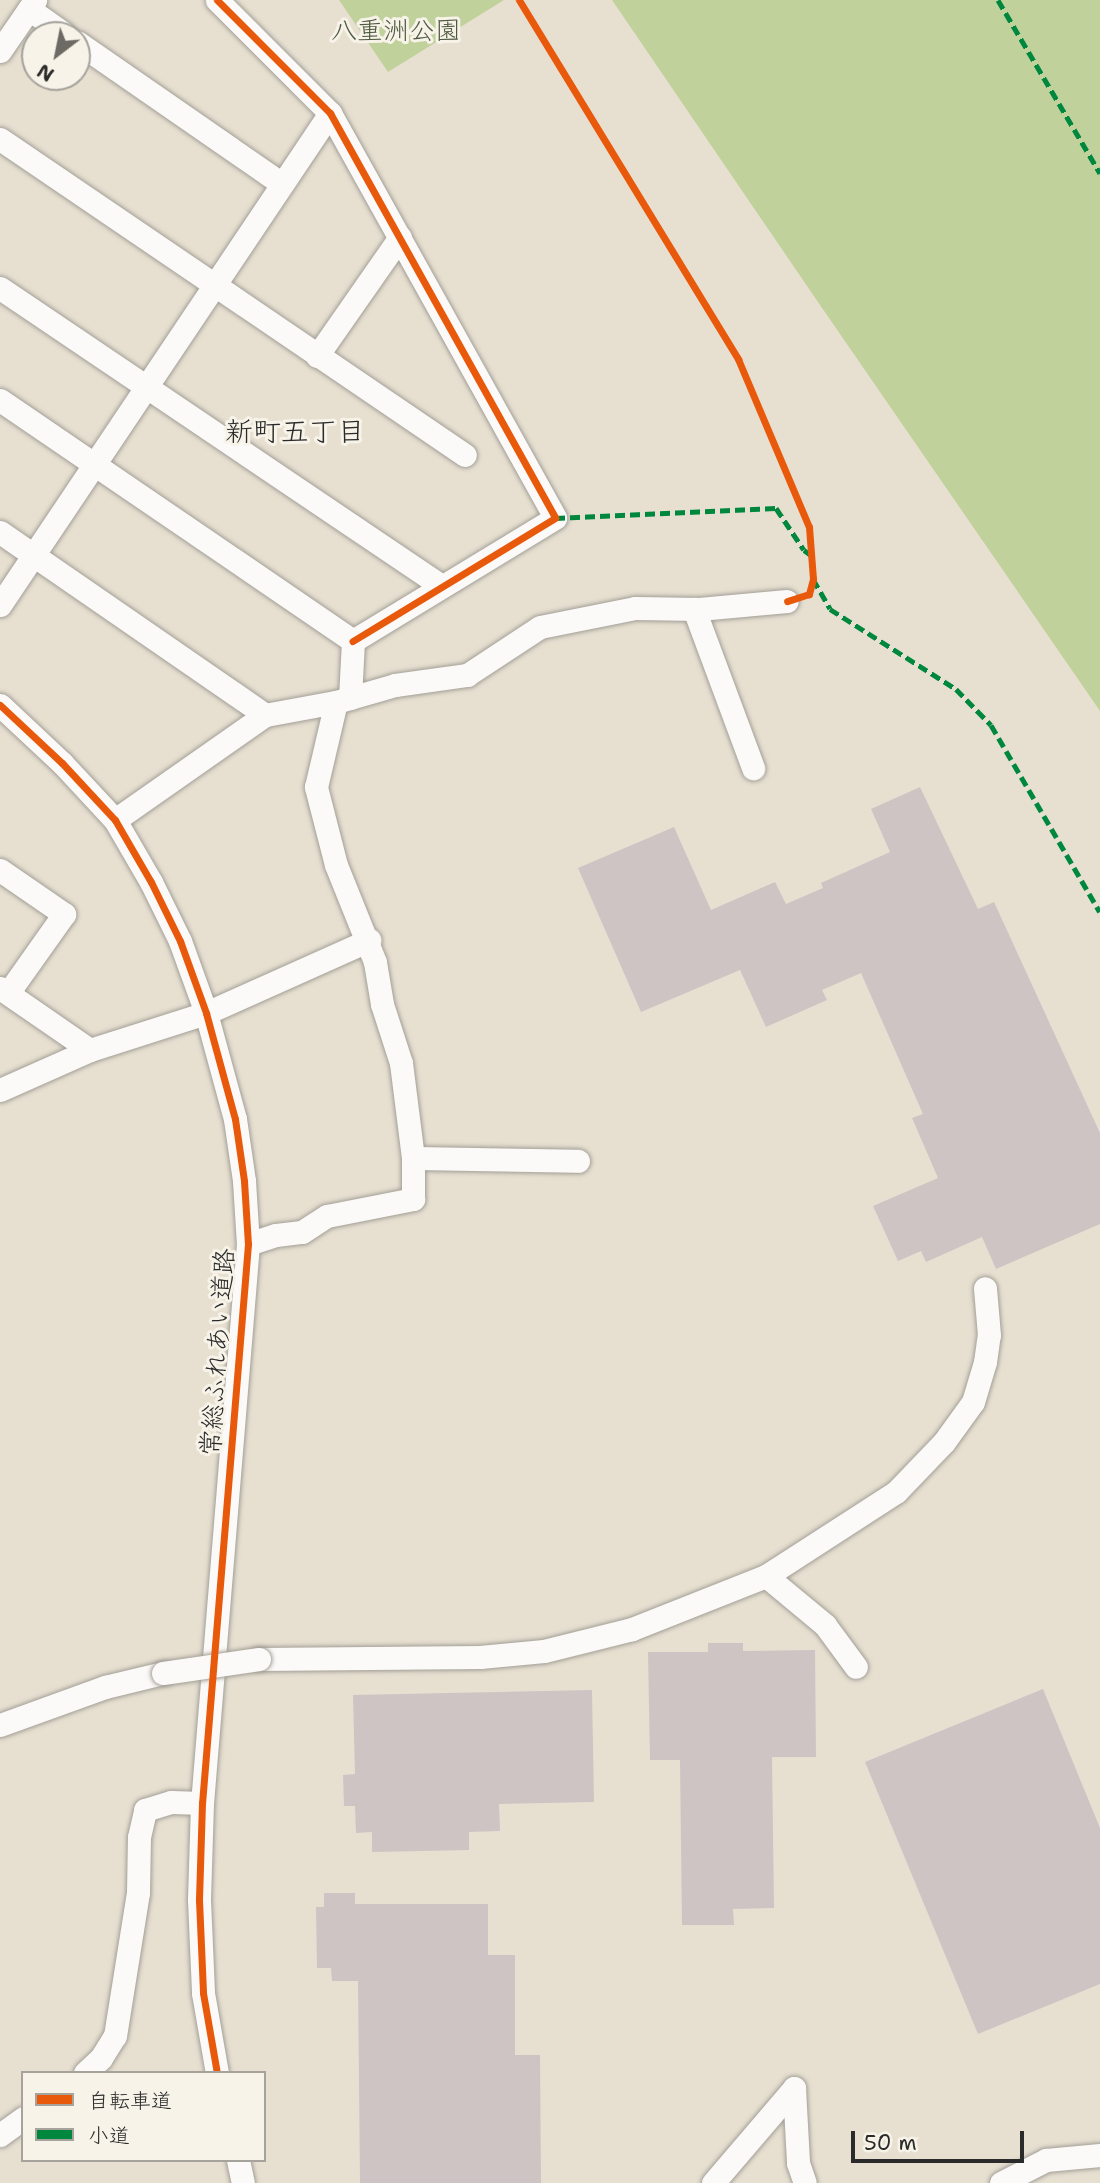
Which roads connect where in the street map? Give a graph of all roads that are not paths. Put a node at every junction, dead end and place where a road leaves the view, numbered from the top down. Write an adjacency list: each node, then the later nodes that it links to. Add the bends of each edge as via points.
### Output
1 (217, 0): 6 (street)
2 (32, 5): 3 (street); 4 (street)
3 (50, 21)
4 (0, 51)
5 (91, 52): 8 (street)
6 (330, 113): 8 (street); 9 (street)
7 (0, 139): 10 (street)
8 (282, 184): 10 (street)
9 (400, 237): 12 (street); 19 (street, via 555,518)
10 (214, 286): 12 (street); 13 (street)
11 (0, 288): 13 (street)
12 (317, 356): 15 (street)
13 (145, 388): 16 (street); 19 (street)
14 (0, 400): 16 (street)
15 (465, 455)
16 (95, 464): 18 (street); 23 (street)
17 (0, 532): 18 (street)
18 (34, 555): 21 (street); 26 (street)
19 (440, 585): 23 (street)
20 (787, 601): 22 (street)
21 (0, 605)
22 (694, 609): 24 (street, via 635,608 540,627 467,675 395,685); 27 (street)
23 (354, 641): 24 (street)
24 (343, 700): 26 (street); 30 (street, via 316,787 336,865)
25 (0, 705): 28 (street, 常総ふれあい道路)
26 (265, 715): 28 (street)
27 (753, 768)
28 (115, 820): 32 (street, 常総ふれあい道路, via 180,941)
29 (0, 870): 31 (street, via 64,914)
30 (369, 940): 32 (street); 35 (street, via 382,1004 401,1063)
31 (4, 990): 33 (street)
32 (206, 1013): 33 (street); 37 (street, 常総ふれあい道路, via 235,1119)
33 (90, 1050): 34 (street)
34 (0, 1090)
35 (413, 1158): 36 (street); 37 (street, via 413,1199 327,1216 302,1232)
36 (579, 1161)
37 (248, 1244): 42 (street, 常総ふれあい道路)
38 (985, 1288): 39 (street, via 989,1335 985,1362 973,1402 944,1442 896,1492)
39 (766, 1576): 40 (street, via 825,1625); 41 (street, bridge, via 632,1629 544,1651 480,1657 259,1659 105,1687)
40 (856, 1667)
41 (0, 1725)
42 (202, 1803): 43 (street, via 171,1802 145,1810 139,1837 138,1893 115,2036); 44 (street, 常総ふれあい道路, via 199,1900 203,1993)
43 (87, 2071)
44 (217, 2071)
45 (21, 2119): 46 (street)
46 (0, 2135)
47 (1100, 2155): 52 (street, via 1046,2160)
48 (238, 2162): 49 (street)
49 (243, 2183)
50 (713, 2183): 51 (street, via 793,2088 798,2163)
51 (805, 2183)
52 (1001, 2183)

